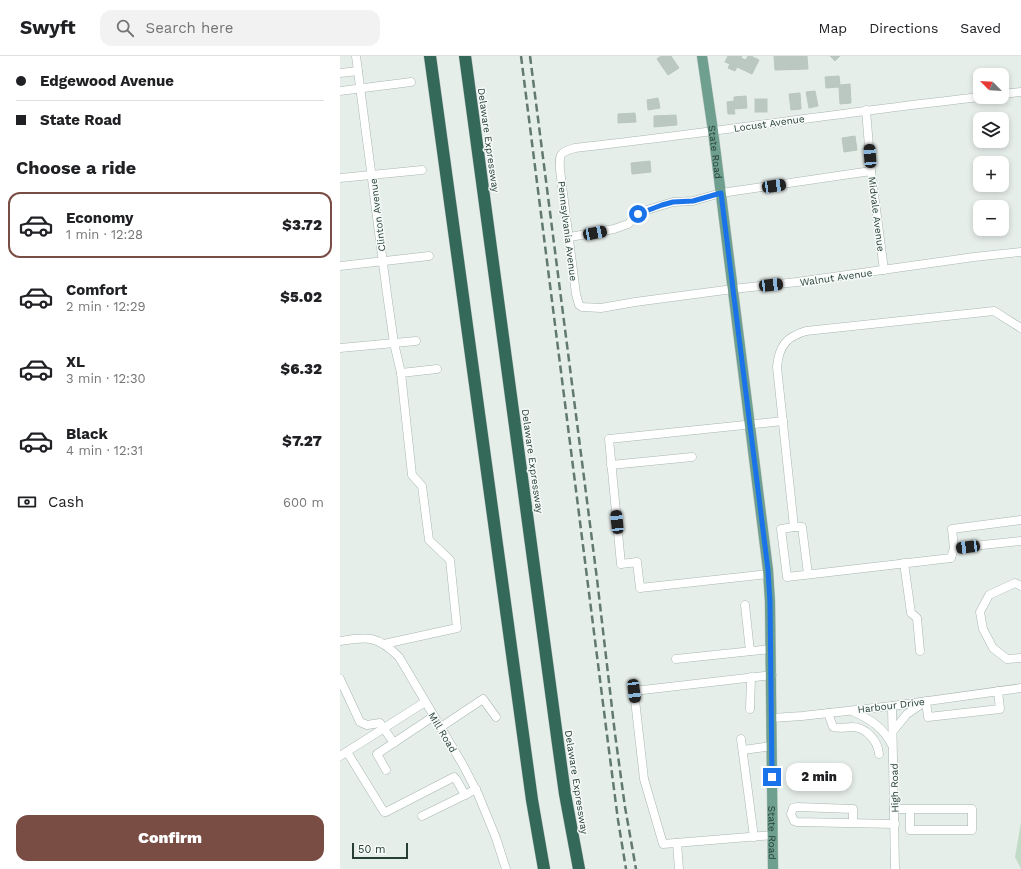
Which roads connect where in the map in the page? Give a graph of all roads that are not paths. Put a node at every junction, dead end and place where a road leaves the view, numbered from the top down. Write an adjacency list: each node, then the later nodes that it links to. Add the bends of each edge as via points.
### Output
1 (356, 56): 5 (street, Clinton Avenue)
2 (430, 56): 91 (highway, via 532,800)
3 (466, 56): 92 (highway, Delaware Expressway, via 558,744)
4 (702, 56): 14 (main road, State Road)
5 (358, 71): 6 (street); 8 (street, Clinton Avenue)
6 (340, 73)
7 (411, 82): 8 (street)
8 (360, 88): 9 (street); 18 (street, Clinton Avenue)
9 (340, 91)
10 (1021, 92): 11 (street)
11 (1009, 93)
12 (973, 98): 13 (street, Locust Avenue)
13 (866, 110): 14 (street, Locust Avenue); 17 (street, Midvale Avenue)
14 (713, 131): 15 (street, Locust Avenue, via 575,148); 20 (main road, State Road)
15 (560, 156): 21 (street, Pennsylvania Avenue)
16 (422, 170): 18 (street)
17 (871, 171): 20 (street); 26 (street, Midvale Avenue)
18 (372, 174): 19 (street); 24 (street, Clinton Avenue)
19 (340, 178)
20 (721, 193): 21 (street, via 693,201 662,205 638,214 614,230); 27 (main road, State Road)
21 (570, 237): 28 (street, Pennsylvania Avenue)
22 (1021, 252): 26 (street, Walnut Avenue)
23 (429, 256): 24 (street)
24 (383, 261): 25 (street); 31 (street, Clinton Avenue)
25 (340, 266)
26 (884, 270): 27 (street, Walnut Avenue)
27 (733, 289): 28 (street, Walnut Avenue, via 601,308); 36 (main road, State Road)
28 (579, 305)
29 (1021, 328): 35 (street, via 994,311 796,334 782,347 778,357)
30 (416, 341): 31 (street)
31 (394, 343): 32 (street); 34 (street, Clinton Avenue)
32 (340, 348)
33 (437, 370): 34 (street)
34 (401, 373): 49 (street, Clinton Avenue, via 412,475 422,486 429,540 450,560 457,628)
35 (783, 421): 36 (street); 40 (street)
36 (750, 424): 38 (street, via 609,439); 44 (main road, State Road)
37 (692, 457): 38 (street)
38 (611, 465): 44 (street, via 621,564 637,562 640,588)
39 (1021, 520): 42 (street, via 952,529)
40 (794, 527): 45 (street, via 802,527); 45 (street, via 781,529 787,576)
41 (1021, 541): 42 (street)
42 (954, 548): 43 (street, via 951,558)
43 (904, 564): 45 (street); 51 (street, via 911,613 917,618)
44 (768, 574): 50 (main road, State Road)
45 (808, 574)
46 (1021, 586): 53 (street, via 1015,583 989,595 980,612 983,629 993,648 1007,659)
47 (744, 605): 52 (street)
48 (340, 641): 49 (street, Mill Road, via 365,638)
49 (384, 644): 61 (street, Mill Road, via 399,657)
50 (771, 649): 52 (street); 55 (main road, State Road)
51 (920, 651)
52 (750, 652): 54 (street)
53 (1021, 658)
54 (676, 659)
55 (772, 675): 56 (street); 68 (main road, State Road)
56 (750, 678): 63 (street); 89 (street, via 634,691 644,779 663,844)
57 (340, 679): 70 (street, via 360,722 367,725 380,723)
58 (1021, 688): 59 (street, Harbour Drive)
59 (998, 691): 60 (street, Harbour Drive); 60 (street, via 1000,709 928,717)
60 (926, 701): 62 (street, Harbour Drive); 71 (street, via 907,714)
61 (425, 702): 66 (street, Mill Road); 70 (street)
62 (892, 706): 64 (street, Harbour Drive); 71 (street, High Road)
63 (750, 709)
64 (849, 710): 65 (street, Harbour Drive); 75 (street, via 866,717 880,727)
65 (828, 713): 68 (street, Harbour Drive); 78 (street, via 833,727 854,727 868,733 877,745)
66 (434, 716): 69 (street, Mill Road); 73 (street)
67 (496, 717): 69 (street, via 483,699)
68 (772, 718): 74 (main road, State Road)
69 (441, 727): 80 (street, Mill Road)
70 (384, 728): 73 (street); 77 (street)
71 (893, 731): 75 (street, High Road)
72 (742, 739): 76 (street)
73 (394, 743): 79 (street, via 377,754)
74 (772, 746): 76 (street); 87 (main road, State Road)
75 (893, 748): 82 (street, High Road)
76 (743, 750): 88 (street)
77 (343, 754): 81 (street, via 384,812 454,777)
78 (879, 754)
79 (386, 770)
80 (476, 789): 81 (street); 90 (street, Mill Road)
81 (465, 795): 84 (street)
82 (894, 809): 83 (street); 86 (street, High Road)
83 (910, 810): 83 (street, via 910,830 972,830 972,809)
84 (422, 816)
85 (853, 823): 85 (street, via 797,822 791,814 793,808 797,807 853,809); 86 (street)
86 (895, 824): 95 (street, High Road)
87 (773, 835): 88 (street); 94 (main road, State Road)
88 (754, 837): 89 (street)
89 (677, 843): 93 (street)
90 (506, 869)
91 (544, 869)
92 (579, 869)
93 (679, 869)
94 (773, 869)
95 (895, 869)

